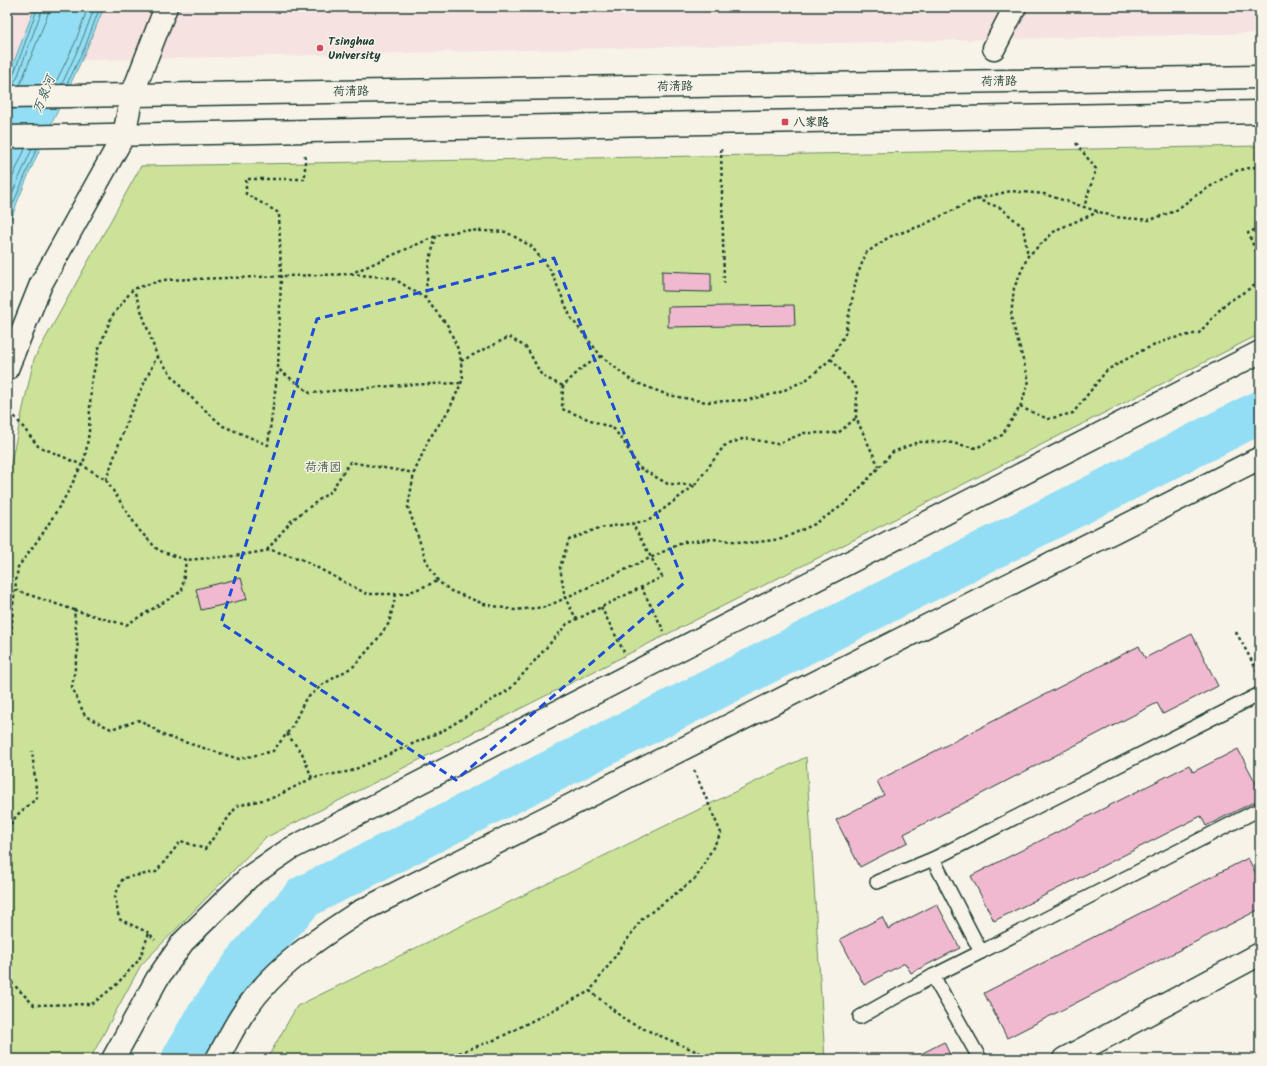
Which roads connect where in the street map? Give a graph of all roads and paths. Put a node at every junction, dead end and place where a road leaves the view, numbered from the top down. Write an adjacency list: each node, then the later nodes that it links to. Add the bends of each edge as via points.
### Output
1 (166, 7): 5 (street)
2 (1015, 7): 3 (street)
3 (994, 48)
4 (1260, 77): 5 (street, 荷清路)
5 (132, 95): 6 (street, 荷清路); 8 (street)
6 (7, 97)
7 (1260, 112): 8 (street)
8 (124, 135): 9 (street); 32 (street, via 41,284)
9 (7, 137)
10 (1076, 143): 15 (path, via 1096,169)
11 (721, 149): 24 (path)
12 (305, 155): 22 (path, via 305,179 246,179 246,194 279,213)
13 (1260, 166): 16 (path, via 1235,171 1176,211 1150,220 1115,217)
14 (976, 199): 15 (path, via 1011,191 1044,194); 19 (path, via 1001,208 1023,227); 30 (path, via 923,225 889,237 866,253 857,276 845,334)
15 (1084, 207): 16 (path)
16 (1098, 212): 19 (path, via 1056,230)
17 (1260, 227): 20 (path, via 1248,233)
18 (436, 236): 21 (path); 26 (path, via 429,263); 29 (path, via 463,230 506,232 531,246 551,271 571,318)
19 (1028, 256): 37 (path, via 1014,288 1011,317 1029,381)
20 (1260, 260)
21 (350, 274): 22 (path); 26 (path, via 393,278)
22 (281, 276): 25 (path, via 163,280); 33 (path)
23 (1260, 282): 37 (path, via 1225,304 1199,333 1169,339 1140,351 1107,370 1073,412 1048,419)
24 (724, 283)
25 (133, 289): 28 (path); 40 (path, via 112,316 99,348 91,384 90,432)
26 (425, 298): 31 (path, via 448,326)
27 (1260, 352): 58 (street)
28 (157, 356): 33 (path, via 184,391 223,426 268,445); 43 (path, via 130,413)
29 (601, 356): 30 (path, via 632,382 668,395 706,402 747,400 778,393 806,380); 35 (path, via 582,368)
30 (830, 359): 38 (path, via 857,389)
31 (461, 361): 34 (path); 35 (path, via 509,338 527,348 542,376)
32 (7, 369)
33 (278, 369): 34 (path, via 310,393)
34 (462, 382): 42 (path, via 449,410 429,439)
35 (563, 386): 44 (path, via 562,409 614,430 638,467 668,484)
36 (7, 407): 40 (path, via 38,446)
37 (1020, 407): 41 (path, via 1002,435 976,448 947,442 918,442 893,452)
38 (856, 418): 41 (path); 44 (path, via 838,433 804,433 777,444 745,438 724,446)
39 (1260, 458): 64 (street)
40 (82, 465): 43 (path); 51 (path, via 43,533 18,567)
41 (879, 467): 47 (path, via 846,503 815,524 782,540 750,543 713,539 684,542)
42 (414, 474): 46 (path, via 350,462 331,490 292,520); 49 (path, via 408,507 426,560)
43 (106, 480): 48 (path, via 139,530 158,550)
44 (695, 485): 45 (path, via 648,521)
45 (632, 523): 47 (path); 53 (path, via 599,528 569,540 560,567)
46 (267, 551): 48 (path); 52 (path, via 301,559 367,594)
47 (650, 558): 50 (path, via 662,577); 53 (path)
48 (186, 560): 55 (path, via 182,591 126,625)
49 (438, 581): 52 (path, via 404,594); 53 (path, via 451,591 484,604 514,610 546,607)
50 (641, 587): 54 (path); 58 (path)
51 (15, 590): 55 (path); 62 (path)
52 (396, 594): 63 (path, via 388,623 376,642 354,666 322,685 305,700)
53 (565, 598): 56 (path)
54 (601, 607): 56 (path); 59 (path)
55 (74, 610): 63 (path, via 78,650 72,687 85,716 111,729 140,720 165,736 239,760 273,751)
56 (577, 620): 66 (path, via 567,624 510,689 444,730 351,771)
57 (1236, 632): 60 (path)
58 (675, 651): 59 (street)
59 (635, 672): 74 (street, via 290,848 250,877 183,942)
60 (1260, 676)
61 (1260, 694): 69 (lane)
62 (7, 700)
63 (287, 734): 66 (path, via 302,753)
64 (684, 748): 77 (path, via 721,833 696,878 642,920); 80 (street, via 359,912 316,940 281,968 247,1008)
65 (32, 751): 68 (path, via 37,798 17,815)
66 (312, 778): 71 (path, via 275,797 237,806 205,849 181,841 156,872 123,878 115,896 119,919)
67 (1260, 809): 72 (lane)
68 (7, 829)
69 (933, 859): 70 (lane); 72 (lane)
70 (877, 882)
71 (148, 933): 74 (path); 76 (path, via 139,960 115,986 92,1004 34,1005)
72 (981, 952): 75 (lane)
73 (1260, 954): 84 (street)
74 (172, 958): 79 (street, via 157,979)
75 (933, 976): 78 (lane); 83 (lane)
76 (7, 978)
77 (590, 991): 81 (path, via 497,1038); 82 (path, via 628,1022)
78 (860, 1018)
79 (113, 1059)
80 (217, 1059)
81 (442, 1059)
82 (714, 1059)
83 (980, 1059)
84 (1064, 1059)

